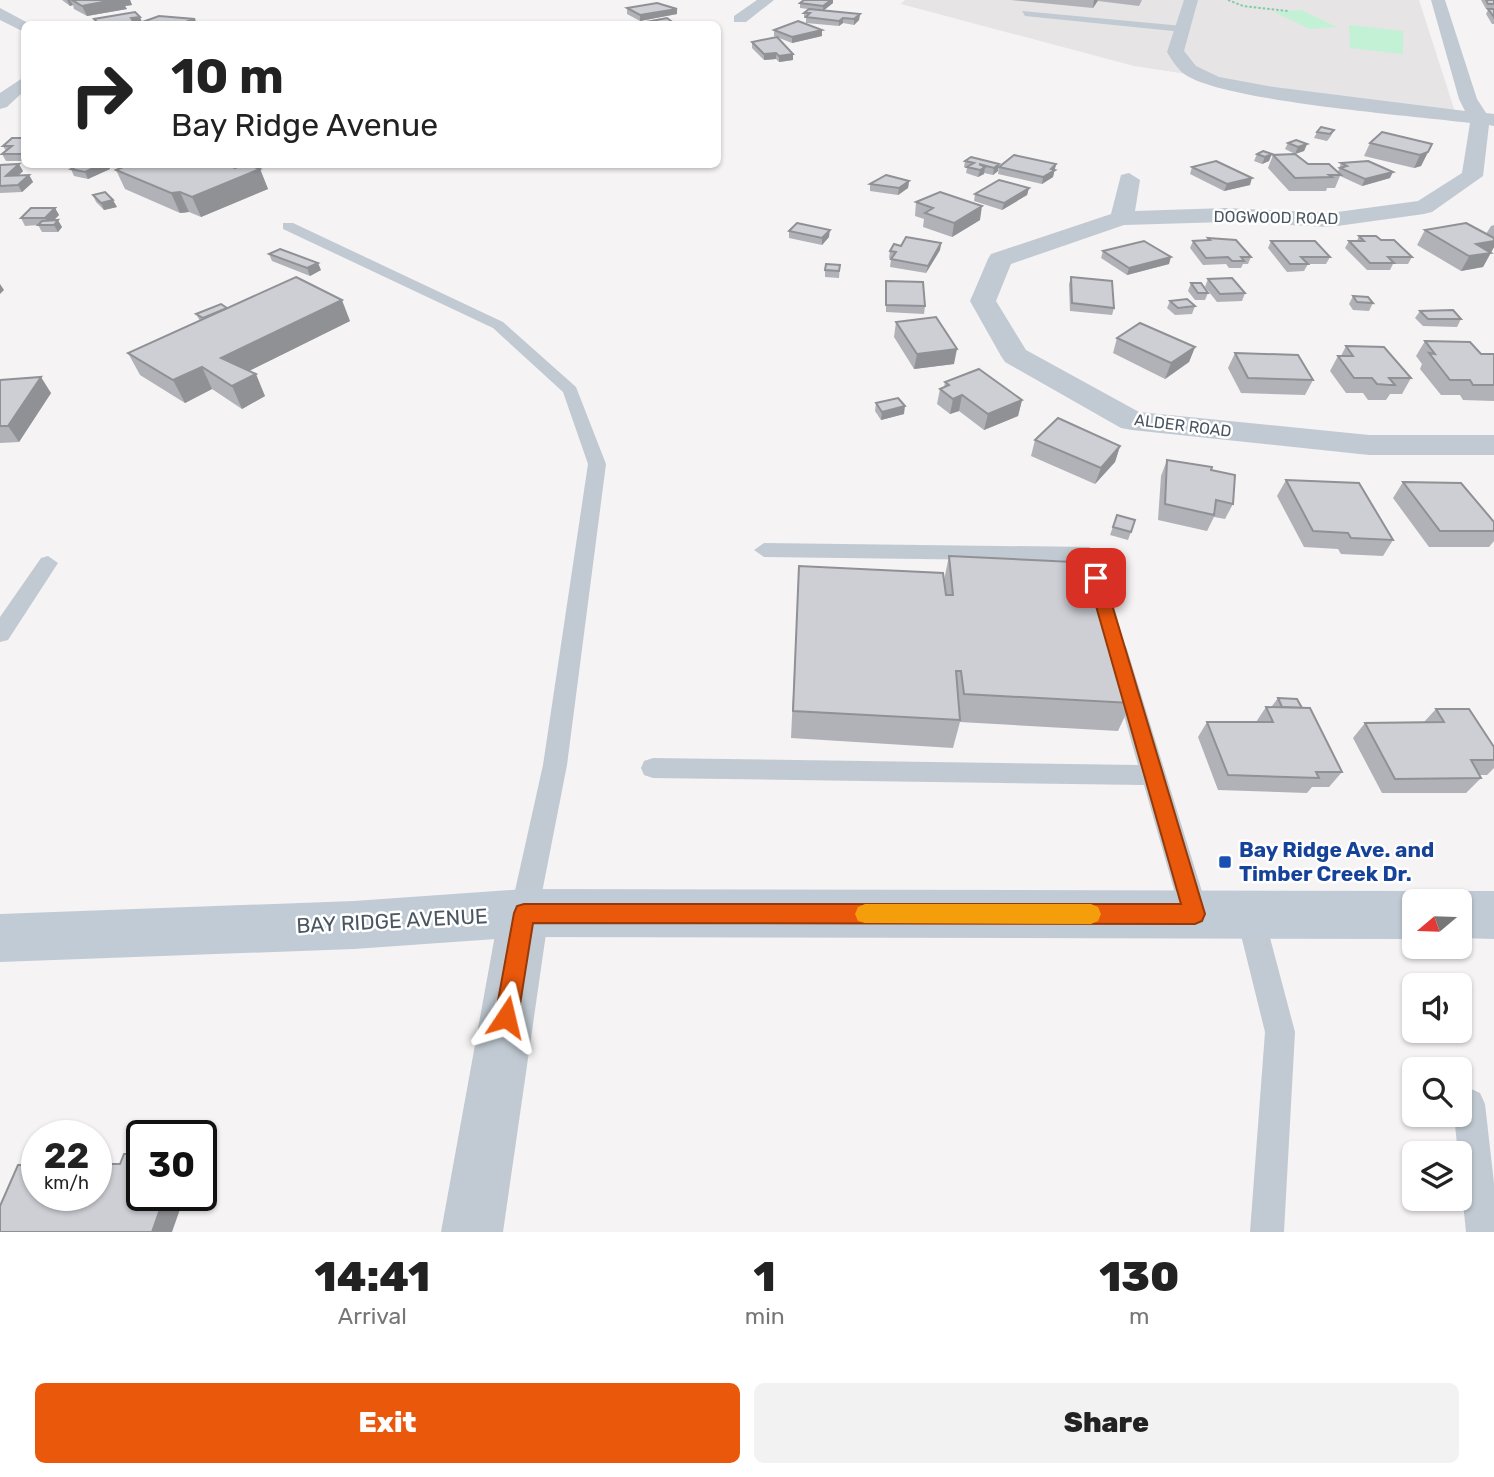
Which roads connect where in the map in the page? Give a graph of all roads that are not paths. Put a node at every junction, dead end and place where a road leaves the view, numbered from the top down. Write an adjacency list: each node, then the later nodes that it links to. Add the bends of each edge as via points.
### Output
1 (767, 0): 6 (street)
2 (1191, 0): 8 (street)
3 (1438, 0): 11 (street, via 1468,99)
4 (0, 13): 7 (street)
5 (1025, 13): 8 (lane)
6 (740, 19)
7 (21, 25)
8 (1183, 29): 11 (street, via 1175,52 1191,70 1213,81 1274,93)
9 (21, 85): 10 (street)
10 (0, 103)
11 (1487, 119): 13 (street, DOGWOOD ROAD, via 1472,176 1424,207 1330,220 1226,215)
12 (1129, 180): 13 (street)
13 (1122, 218): 15 (street, DOGWOOD ROAD)
14 (288, 226): 24 (lane, via 498,325 569,390 597,464 555,765)
15 (1057, 238): 16 (street, ALDER ROAD, via 1000,259 983,301 1015,356 1132,421 1369,445)
16 (1494, 445)
17 (764, 550): 19 (lane, via 1089,554)
18 (48, 562): 21 (lane)
19 (1104, 606)
20 (1111, 632): 23 (lane)
21 (0, 635)
22 (653, 768): 23 (lane)
23 (1153, 775): 25 (lane)
24 (524, 913): 25 (main road, BAY RIDGE AVENUE); 30 (main road, BAY RIDGE AVENUE, via 354,925); 32 (street)
25 (1195, 914): 26 (main road, BAY RIDGE AVENUE)
26 (1250, 915): 27 (main road, BAY RIDGE AVENUE); 33 (lane, via 1280,1032)
27 (1402, 915)
28 (1472, 915): 29 (main road)
29 (1494, 915)
30 (0, 938)
31 (1472, 1127): 34 (lane)
32 (472, 1232)
33 (1267, 1232)
34 (1483, 1232)

